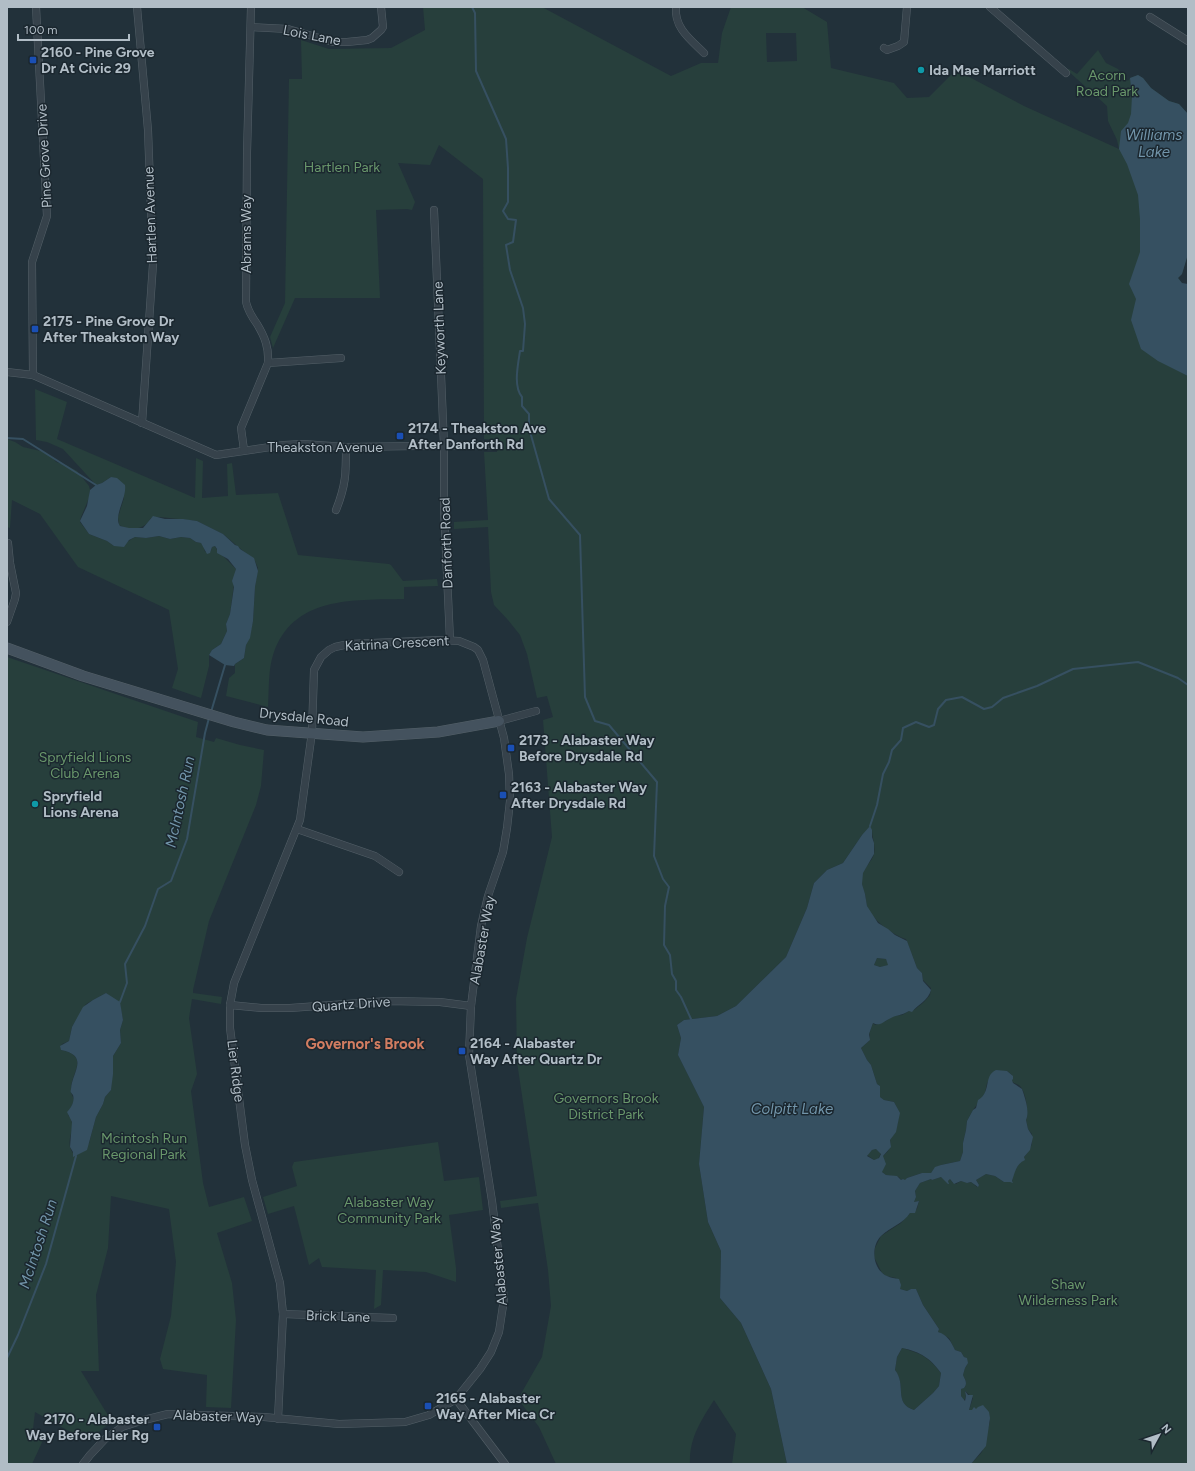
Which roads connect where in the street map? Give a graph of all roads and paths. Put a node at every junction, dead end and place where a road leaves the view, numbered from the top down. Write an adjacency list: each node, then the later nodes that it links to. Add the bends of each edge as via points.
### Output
1 (36, 7): 18 (street, Pine Grove Drive, via 47,216 32,262)
2 (137, 7): 19 (street, Hartlen Avenue, via 148,130 153,264)
3 (251, 7): 9 (street, Abrams Way)
4 (381, 7): 9 (street, Lois Lane, via 381,30 372,38 347,42 333,42 288,29)
5 (676, 7): 12 (street, via 680,27)
6 (908, 7): 11 (street, via 904,42 887,50)
7 (990, 7): 13 (street)
8 (1150, 17): 10 (street)
9 (251, 26): 16 (street, Abrams Way, via 246,302 268,348)
10 (1188, 41)
11 (884, 48)
12 (704, 53)
13 (1066, 73)
14 (434, 210): 20 (street, Keyworth Lane)
15 (341, 358): 16 (street)
16 (268, 363): 23 (street, Abrams Way, via 241,428)
17 (7, 372): 18 (street, Theakston Avenue)
18 (33, 375): 19 (street, Theakston Avenue)
19 (142, 423): 23 (street, Theakston Avenue, via 216,454)
20 (444, 445): 21 (street, Theakston Avenue); 22 (street, Theakston Avenue); 27 (street, Danforth Road)
21 (490, 445)
22 (346, 447): 23 (street, Theakston Avenue, via 304,444); 24 (street, via 346,477)
23 (244, 450)
24 (336, 510)
25 (8, 543): 26 (street, via 16,593)
26 (7, 622)
27 (450, 640): 30 (street, Katrina Crescent, via 459,640 478,650 486,666); 31 (street, Katrina Crescent, via 349,644 330,650 320,657 314,670)
28 (7, 648): 31 (street, Drysdale Road, via 83,676 234,722 267,730)
29 (536, 711): 30 (street, Drysdale Road)
30 (499, 721): 31 (street, Drysdale Road, via 438,732 362,737); 35 (street, Alabaster Way, via 509,774 510,801 503,852 488,896 482,926)
31 (312, 732): 32 (street, Lier Ridge, via 306,788)
32 (297, 829): 33 (street, via 375,856); 34 (street, Lier Ridge, via 238,973)
33 (399, 872)
34 (230, 1005): 35 (street, Quartz Drive, via 290,1008 388,1001 440,1002); 36 (street, Lier Ridge, via 230,1028 252,1180 280,1283)
35 (471, 1006): 38 (street, Alabaster Way, via 469,1055 504,1300 499,1332 491,1352)
36 (283, 1314): 37 (street, Brick Lane); 39 (street, Lier Ridge)
37 (393, 1318)
38 (456, 1399): 39 (street, Alabaster Way, via 429,1415 405,1422 339,1424); 41 (street)
39 (278, 1419): 40 (street, Alabaster Way, via 168,1414 122,1427 105,1439)
40 (83, 1464)
41 (505, 1464)

